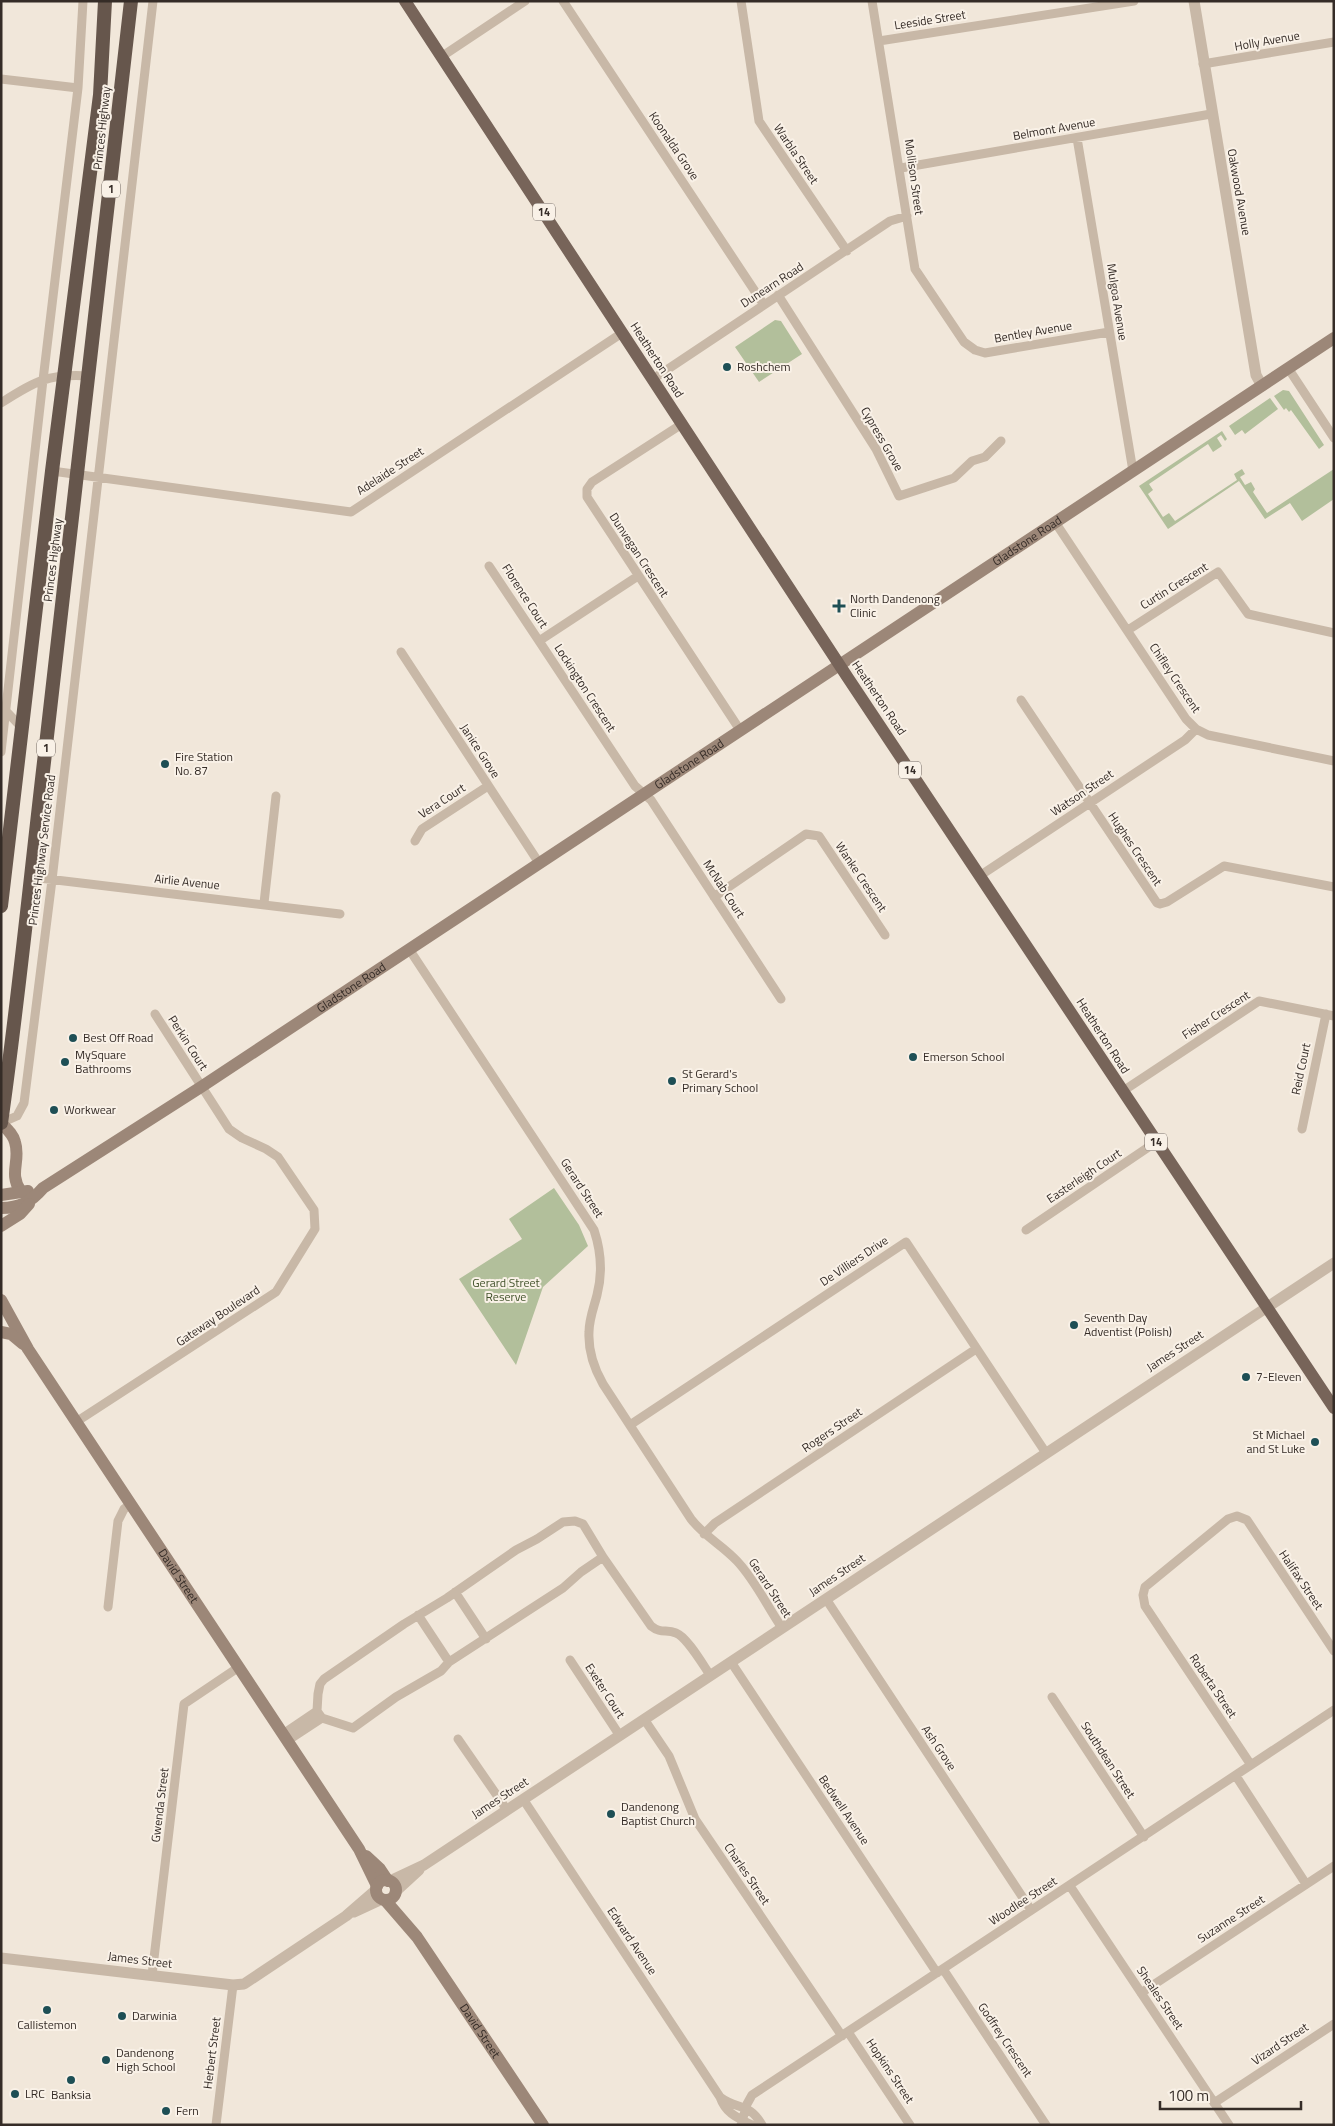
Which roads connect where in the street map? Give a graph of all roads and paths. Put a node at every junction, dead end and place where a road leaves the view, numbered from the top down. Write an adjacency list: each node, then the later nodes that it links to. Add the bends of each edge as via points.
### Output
1 (82, 1): 17 (street)
2 (105, 1): 30 (highway, Princes Highway / 1, via 100,95)
3 (132, 1): 31 (highway, Princes Highway / 1)
4 (405, 1): 14 (main road, Heatherton Road / 14)
5 (525, 1): 14 (street)
6 (563, 1): 24 (street, Koonalda Grove)
7 (741, 1): 22 (street, Warbla Street, via 759,121)
8 (872, 1): 12 (street, Mollison Street)
9 (1134, 1): 12 (street, Leeside Street)
10 (1194, 1): 15 (street, Oakwood Avenue)
11 (152, 5): 42 (street)
12 (879, 41): 20 (street, Mollison Street)
13 (1334, 42): 15 (street, Holly Avenue)
14 (441, 57): 26 (main road, Heatherton Road / 14)
15 (1203, 64): 18 (street, Oakwood Avenue)
16 (1, 78): 17 (street)
17 (78, 88): 33 (street)
18 (1211, 114): 19 (street, Belmont Avenue); 34 (street, Oakwood Avenue, via 1256,375)
19 (1077, 138): 20 (street, Belmont Avenue); 25 (street, Mulgoa Avenue)
20 (901, 168): 21 (street, Mollison Street)
21 (907, 216): 22 (street, Dunearn Road, via 890,221); 28 (street, Mollison Street, via 915,269)
22 (847, 251): 23 (street, Dunearn Road)
23 (778, 295): 24 (street, Dunearn Road); 38 (street, Cypress Grove, via 876,448 899,496 954,478 972,461 985,457)
24 (764, 305): 32 (street, Dunearn Road)
25 (1109, 332): 28 (street, Bentley Avenue, via 985,353); 40 (street, Mulgoa Avenue)
26 (622, 333): 32 (main road, Heatherton Road / 14); 42 (street, Adelaide Street, via 351,512)
27 (1334, 338): 29 (main road, Gladstone Road)
28 (964, 342)
29 (1288, 368): 34 (main road, Gladstone Road); 37 (street)
30 (65, 374): 31 (street); 33 (street); 39 (highway, Princes Highway / 1)
31 (90, 376): 41 (highway, Princes Highway / 1)
32 (653, 379): 36 (main road, Heatherton Road / 14)
33 (43, 380): 35 (street); 52 (street)
34 (1262, 386): 40 (main road, Gladstone Road)
35 (1, 403)
36 (682, 424): 45 (street, Dunvegan Crescent, via 592,482 587,489 588,500); 50 (main road, Heatherton Road / 14)
37 (1334, 438)
38 (1001, 441)
39 (52, 471): 41 (street, Adelaide Street); 53 (highway, Princes Highway / 1)
40 (1133, 471): 43 (main road, Gladstone Road)
41 (78, 475): 42 (street, Adelaide Street); 66 (highway, Princes Highway / 1)
42 (96, 478): 67 (street, Princes Highway Service Road)
43 (1055, 522): 46 (street, Chifley Crescent); 50 (main road, Gladstone Road)
44 (489, 566): 48 (street, Florence Court)
45 (638, 576): 48 (street, Lockington Crescent); 55 (street, Dunvegan Crescent)
46 (1128, 630): 47 (street, Curtin Crescent, via 1218,572 1248,614); 54 (street, Chifley Crescent, via 1186,719)
47 (1334, 633)
48 (539, 641): 59 (street, Lockington Crescent, via 635,786)
49 (401, 652): 58 (street, Janice Grove)
50 (839, 664): 55 (main road, Gladstone Road); 65 (main road, Heatherton Road / 14)
51 (1021, 700): 61 (street, Hughes Crescent)
52 (6, 711): 53 (street); 56 (street)
53 (22, 728): 62 (highway, Princes Highway / 1)
54 (1196, 729): 57 (street, Chifley Crescent, via 1208,735); 61 (street, Watson Street, via 1185,740)
55 (740, 730): 59 (main road, Gladstone Road)
56 (1, 752)
57 (1334, 761)
58 (488, 786): 63 (street, Vera Court, via 422,829); 64 (street, Janice Grove)
59 (644, 794): 64 (main road, Gladstone Road); 69 (street, McNab Court)
60 (276, 796): 70 (street)
61 (1089, 804): 65 (street, Watson Street); 68 (street, Hughes Crescent, via 1154,900 1160,904 1224,866)
62 (6, 815): 71 (highway, Princes Highway / 1)
63 (415, 842)
64 (539, 863): 74 (main road, Gladstone Road)
65 (981, 875): 79 (main road, Heatherton Road / 14)
66 (31, 877): 67 (street, Airlie Avenue); 80 (highway, Princes Highway / 1, via 15,1029)
67 (52, 880): 70 (street, Airlie Avenue); 80 (street, Princes Highway Service Road, via 24,1103 17,1116)
68 (1334, 888)
69 (714, 897): 73 (street, Wanke Crescent, via 806,834 819,836); 75 (street, McNab Court)
70 (264, 903): 72 (street, Airlie Avenue)
71 (1, 906)
72 (340, 914)
73 (885, 935)
74 (409, 949): 78 (main road, Gladstone Road); 98 (street, Gerard Street, via 594,1230 601,1269 589,1326 591,1352 602,1384)
75 (781, 999)
76 (155, 1014): 78 (street, Perkin Court)
77 (1330, 1015): 79 (street, Fisher Crescent, via 1259,1001); 81 (street, Reid Court)
78 (201, 1086): 83 (main road, Gladstone Road); 97 (street, Gateway Boulevard, via 229,1129 278,1157 314,1210 315,1229 276,1292)
79 (1123, 1091): 82 (main road, Heatherton Road / 14)
80 (1, 1123): 84 (main road, via 15,1142 14,1177)
81 (1302, 1129)
82 (1156, 1142): 89 (street, Easterleigh Court); 92 (main road, Heatherton Road / 14)
83 (43, 1188): 84 (main road, Gladstone Road); 86 (main road, Gladstone Road)
84 (21, 1192): 85 (main road, Gladstone Road)
85 (1, 1195)
86 (34, 1199): 87 (main road, via 20,1206); 88 (main road, Gladstone Road, via 20,1214)
87 (1, 1208)
88 (1, 1226)
89 (1026, 1230)
90 (1334, 1262): 92 (street, James Street)
91 (1, 1300): 94 (main road, David Street)
92 (1266, 1307): 96 (main road, Heatherton Road / 14); 99 (street, James Street)
93 (1, 1332): 94 (main road, via 12,1335)
94 (28, 1349): 97 (main road, David Street)
95 (976, 1349): 98 (street, De Villiers Drive, via 906,1242); 99 (street, De Villiers Drive); 101 (street, Rogers Street, via 715,1523)
96 (1334, 1408)
97 (76, 1422): 100 (main road, David Street)
98 (630, 1425): 101 (street, Gerard Street)
99 (1046, 1453): 104 (street, James Street)
100 (130, 1504): 105 (street, via 118,1521); 114 (main road, David Street)
101 (704, 1534): 108 (street, Gerard Street, via 740,1565)
102 (603, 1558): 103 (street, via 583,1524 568,1521 516,1550); 109 (street); 115 (street, via 651,1626 661,1632 682,1636)
103 (455, 1592): 106 (street); 109 (street)
104 (826, 1599): 108 (street, James Street); 132 (street, Ash Grove)
105 (108, 1607)
106 (418, 1616): 112 (street); 118 (street, via 322,1681 318,1694)
107 (1155, 1620): 110 (street, Halifax Street, via 1145,1606 1145,1587 1228,1519 1236,1516 1247,1520); 123 (street, Roberta Street)
108 (782, 1628): 113 (street, James Street)
109 (486, 1639): 112 (street)
110 (1334, 1651)
111 (570, 1660): 120 (street, Exeter Court)
112 (449, 1662): 118 (street, via 441,1671 396,1697 354,1728)
113 (730, 1662): 115 (street, James Street); 134 (street, Bedwell Avenue)
114 (239, 1667): 121 (main road, David Street); 135 (street, Gwenda Street, via 184,1704)
115 (710, 1675): 119 (street, James Street)
116 (1052, 1697): 127 (street, Southdean Street)
117 (1334, 1710): 123 (street, Woodlee Street)
118 (320, 1715): 121 (street)
119 (644, 1719): 120 (street, James Street); 139 (street, Charles Street, via 668,1756 695,1818)
120 (620, 1736): 125 (street, James Street)
121 (285, 1738): 131 (main road, David Street)
122 (458, 1739): 126 (street)
123 (1251, 1765): 124 (street, Woodlee Street)
124 (1236, 1776): 127 (street, Woodlee Street); 129 (street)
125 (523, 1799): 126 (street, James Street); 140 (street, Edward Avenue)
126 (507, 1810): 131 (street, James Street)
127 (1144, 1836): 130 (street, Woodlee Street)
128 (1334, 1866): 129 (street, Suzanne Street)
129 (1306, 1884): 137 (street, Suzanne Street)
130 (1070, 1886): 132 (street, Woodlee Street); 137 (street, Sheales Street)
131 (386, 1890): 136 (street, James Street, via 244,1984); 145 (main road, David Street)
132 (1031, 1910): 134 (street, Woodlee Street)
133 (1, 1958): 135 (street, James Street)
134 (940, 1971): 139 (street, Woodlee Street); 149 (street, Godfrey Crescent)
135 (152, 1975): 136 (street, James Street)
136 (233, 1985): 144 (street, Herbert Street)
137 (1141, 1993): 141 (street, Sheales Street)
138 (1334, 2024): 141 (street, Vizard Street)
139 (845, 2034): 142 (street, Woodlee Street, via 752,2096); 148 (street, Hopkins Street)
140 (720, 2097): 142 (street); 143 (street, Edward Avenue, via 723,2105)
141 (1214, 2103): 150 (street, Sheales Street)
142 (746, 2107): 143 (street, Woodlee Street); 147 (street)
143 (741, 2122): 146 (street, Edward Avenue)
144 (216, 2125)
145 (543, 2125)
146 (752, 2125)
147 (762, 2125)
148 (910, 2125)
149 (1046, 2125)
150 (1229, 2125)

